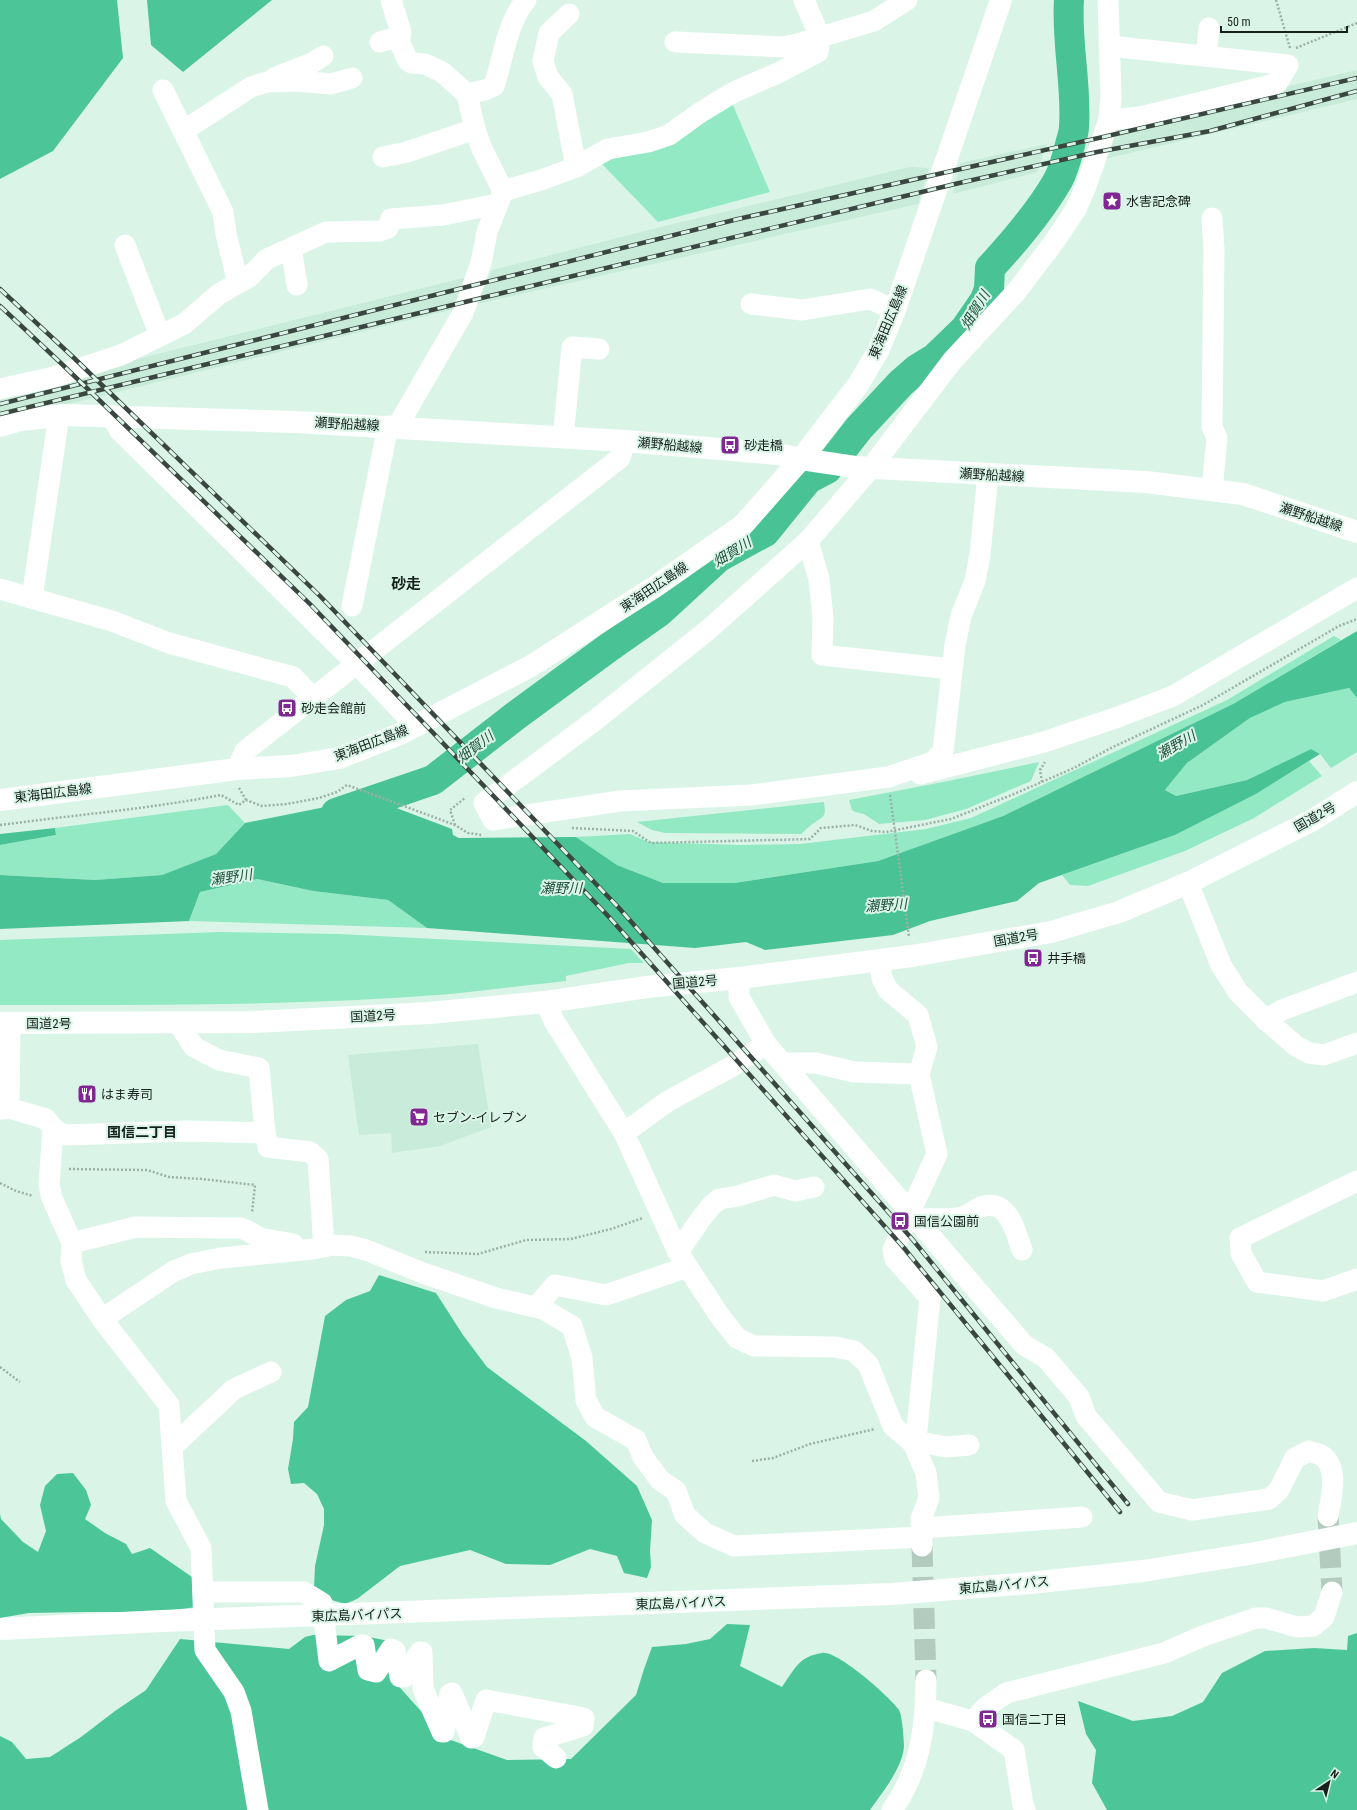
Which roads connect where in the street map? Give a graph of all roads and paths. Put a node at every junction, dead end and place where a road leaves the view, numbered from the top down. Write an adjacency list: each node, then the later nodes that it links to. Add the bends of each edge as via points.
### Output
1 (391, 0): 11 (street)
2 (526, 0): 22 (street, via 515,16 507,36 494,86)
3 (804, 0): 12 (street)
4 (907, 0): 12 (street, via 874,21)
5 (1001, 0): 35 (main road, 東海田広島線)
6 (1108, 0): 15 (street)
7 (1276, 0): 18 (path)
8 (569, 14): 27 (street, via 549,33 543,61 548,77 562,94)
9 (1357, 23): 18 (path)
10 (1210, 28): 17 (street)
11 (400, 36): 13 (street); 22 (street, via 399,41 408,61 425,64 442,72)
12 (820, 37): 14 (street, via 784,47); 27 (street, via 818,52 734,92 669,135 648,142 608,149)
13 (380, 42)
14 (675, 42)
15 (1109, 46): 17 (street); 23 (street)
16 (323, 56): 20 (street)
17 (1206, 56): 18 (street)
18 (1289, 58): 23 (street, via 1278,82 1274,84 1140,117)
19 (352, 78): 20 (street, via 331,84)
20 (267, 82): 25 (street, via 252,87)
21 (162, 90): 25 (street)
22 (467, 94): 24 (street)
23 (1109, 120): 46 (street, via 1076,209 1054,242 1016,292 952,361)
24 (475, 129): 26 (street, via 407,152); 28 (street)
25 (183, 132): 32 (street, via 223,212)
26 (383, 157)
27 (576, 167): 28 (street)
28 (500, 197): 31 (street, via 443,215 391,219 388,228 380,231 326,232); 42 (street, via 463,313)
29 (1212, 218): 48 (street, via 1212,427 1217,438)
30 (125, 245): 36 (street)
31 (291, 248): 32 (street, via 267,258 249,277); 33 (street)
32 (238, 283): 36 (street, via 219,294 184,324)
33 (297, 285)
34 (751, 304): 35 (street, via 802,310 870,299)
35 (895, 310): 45 (main road, 東海田広島線, via 878,351 858,385)
36 (160, 336): 38 (street, via 113,357 54,376)
37 (599, 349): 43 (street, via 572,347)
38 (0, 389)
39 (54, 415): 40 (main road, 瀬野船越線); 41 (main road, 瀬野船越線); 53 (street, via 57,429)
40 (112, 417): 42 (main road, 瀬野船越線); 55 (street, via 120,431)
41 (0, 426)
42 (393, 426): 43 (main road, 瀬野船越線); 54 (street)
43 (563, 437): 44 (main road, 瀬野船越線)
44 (625, 441): 45 (main road, 瀬野船越線, via 778,454); 55 (street, via 620,458)
45 (806, 460): 46 (main road, 瀬野船越線); 58 (main road, 東海田広島線, via 743,525 656,586 531,666)
46 (862, 468): 47 (main road, 瀬野船越線); 50 (street)
47 (988, 474): 48 (main road, 瀬野船越線, via 1146,482); 56 (street, via 975,581 961,616)
48 (1212, 490): 49 (main road, 瀬野船越線, via 1243,494)
49 (1357, 532)
50 (808, 542): 56 (street, via 819,579 823,619 822,656); 60 (street, via 708,630 594,721 484,803 493,820 620,802 751,795 888,777)
51 (1357, 588): 60 (street, via 1173,696 1044,742 921,774)
52 (0, 589): 53 (street)
53 (32, 598): 57 (street, via 112,621 170,643 293,677)
54 (352, 606)
55 (357, 664): 57 (street); 58 (street)
56 (952, 668): 60 (street, via 943,751 933,762)
57 (313, 698): 59 (street, via 245,751)
58 (416, 726): 59 (main road, 東海田広島線, via 339,758 291,766)
59 (237, 769): 63 (main road, 東海田広島線)
60 (899, 773)
61 (890, 792): 67 (path)
62 (1357, 792): 66 (main road, 国道2号, via 1313,820)
63 (0, 800)
64 (434, 818): 65 (path, via 347,785 338,792 287,804 262,806 246,800 239,806 221,795 179,803)
65 (0, 825)
66 (1188, 883): 68 (main road, 国道2号, via 1119,912 1051,932); 72 (street, via 1221,965 1238,992)
67 (910, 937)
68 (879, 960): 69 (main road, 国道2号); 78 (street, via 882,978 888,990 918,1015 927,1047)
69 (739, 978): 71 (main road, 国道2号, via 647,987); 76 (street, via 739,997)
70 (1357, 982): 72 (street, via 1282,1010)
71 (546, 1002): 74 (main road, 国道2号, via 430,1013 254,1022); 82 (street, via 554,1021)
72 (1266, 1020): 75 (street, via 1296,1046 1309,1053 1324,1055)
73 (5, 1023): 74 (main road, 国道2号); 79 (street)
74 (178, 1023): 81 (street, via 194,1047 218,1060 259,1068)
75 (1357, 1043)
76 (766, 1044): 77 (street); 82 (street, via 731,1067 668,1100)
77 (784, 1063): 78 (street, via 816,1063 854,1072); 89 (street)
78 (919, 1074): 89 (street, via 937,1154)
79 (4, 1109): 80 (street, via 46,1119)
80 (53, 1128): 81 (street, via 64,1135 188,1131); 83 (street)
81 (265, 1133): 92 (street, via 268,1147 310,1152 318,1159)
82 (624, 1133): 88 (street)
83 (50, 1168): 87 (street, via 49,1185); 90 (path, via 147,1170 169,1177 202,1178 255,1185)
84 (1357, 1181): 96 (street, via 1240,1238 1242,1253 1257,1282 1323,1291)
85 (0, 1183): 87 (path, via 16,1191)
86 (814, 1187): 95 (street, via 794,1190 774,1185 719,1199 700,1220)
87 (52, 1198): 91 (street)
88 (659, 1210): 94 (path, via 615,1227 571,1239 526,1240 478,1254); 95 (street)
89 (913, 1215): 93 (street, via 961,1218 983,1206 993,1206 1003,1210 1012,1222); 103 (street, via 894,1250 895,1259 930,1298); 107 (street, via 1024,1345 1046,1358 1065,1380 1079,1397 1086,1416 1159,1502 1192,1510 1269,1499 1279,1490 1295,1458 1309,1451 1321,1456 1331,1466 1333,1485)
90 (248, 1231): 91 (street, via 233,1228 136,1227); 92 (street, via 260,1238)
91 (72, 1243): 98 (street, via 71,1261 76,1280)
92 (319, 1248): 97 (street, via 332,1245 366,1250 481,1293); 98 (street, via 221,1258 191,1264 174,1271)
93 (1022, 1250)
94 (420, 1252)
95 (682, 1260): 97 (street, via 606,1295 555,1285); 102 (street, via 719,1315 738,1338 754,1346 835,1347 854,1351 868,1364)
96 (1357, 1279)
97 (536, 1307): 110 (street, via 572,1326 582,1358 586,1400 596,1417 636,1440 660,1480 676,1491 685,1515 705,1534 734,1546)
98 (102, 1318): 105 (street, via 169,1405)
99 (0, 1367): 101 (path)
100 (271, 1372): 105 (street, via 234,1389)
101 (20, 1382)
102 (893, 1426): 103 (street); 106 (path, via 810,1444 773,1458)
103 (914, 1442): 104 (street, via 946,1447); 110 (street, via 926,1473 929,1498 921,1519)
104 (970, 1445)
105 (172, 1447): 111 (street, via 176,1501 201,1548)
106 (752, 1461)
107 (1328, 1516)
108 (1082, 1517): 110 (street)
109 (1357, 1533): 113 (main road, 東広島バイパス, via 1255,1554 1143,1571 891,1594)
110 (922, 1537)
111 (203, 1592): 117 (street, via 304,1592 322,1603 330,1661 364,1645 368,1670 376,1672 391,1649 395,1651 400,1677 404,1677 422,1652 423,1689 442,1732 452,1693 471,1738 474,1737 486,1700 584,1718 583,1726 544,1738 543,1747); 119 (street, via 205,1650 234,1692 241,1712)
112 (1332, 1592): 116 (street, via 1324,1617 1313,1626 1297,1627 1266,1618 1256,1618 1203,1636 1164,1654 1006,1693 985,1708)
113 (0, 1629)
114 (926, 1680): 115 (street)
115 (926, 1708): 116 (street); 120 (street, via 918,1757 903,1794)
116 (973, 1721): 118 (street, via 1014,1750)
117 (556, 1758)
118 (1021, 1808)
119 (258, 1810)
120 (892, 1810)

